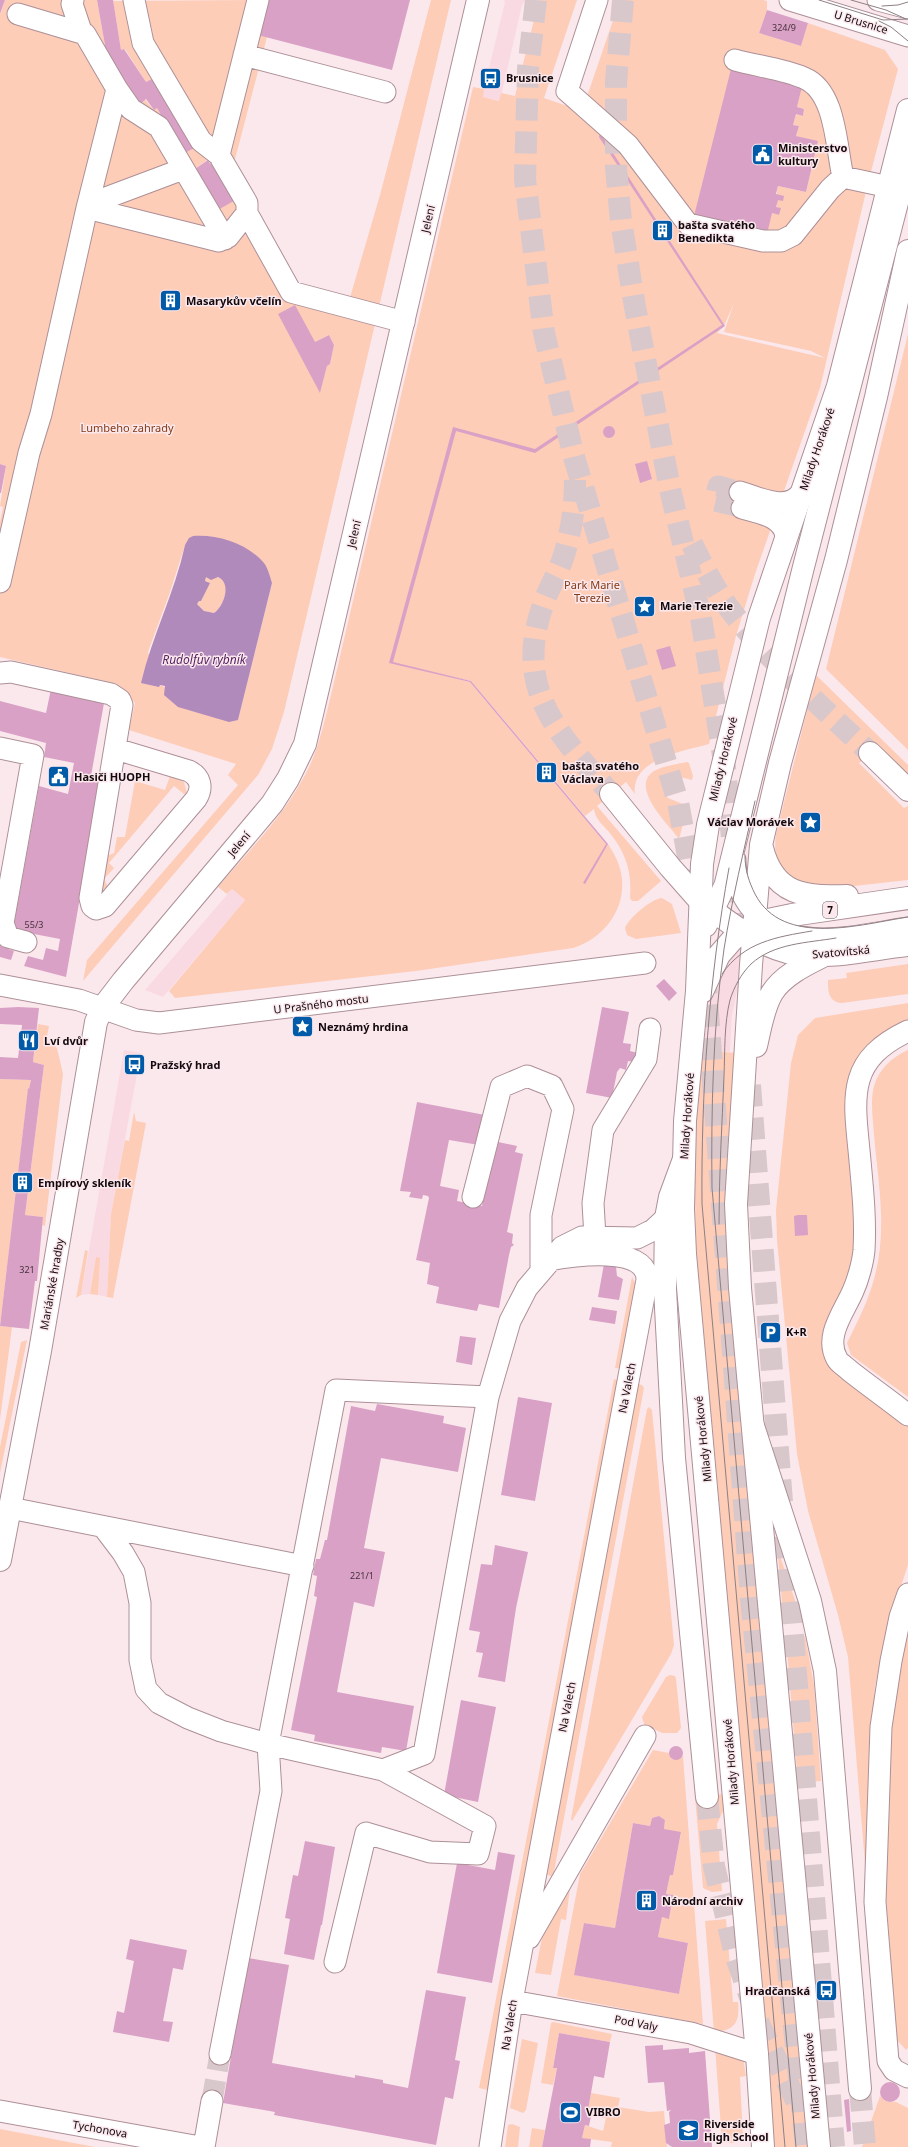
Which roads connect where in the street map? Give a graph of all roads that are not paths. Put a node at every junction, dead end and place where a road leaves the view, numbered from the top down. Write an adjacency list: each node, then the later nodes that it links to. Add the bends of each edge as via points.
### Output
1 (134, 0): 18 (street, via 143,43 201,141)
2 (258, 0): 13 (street)
3 (478, 0): 28 (main road, Jelení)
4 (597, 0): 21 (street, via 567,91 628,145 688,224 763,241 781,241 793,235 830,189)
5 (790, 0): 9 (street, U Brusnice)
6 (878, 0): 8 (street)
7 (67, 2): 11 (street)
8 (903, 7)
9 (844, 8): 12 (street, U Brusnice)
10 (18, 14): 11 (street)
11 (81, 31): 15 (street, via 88,37)
12 (908, 36)
13 (244, 55): 16 (street); 18 (street)
14 (735, 60): 21 (street, via 804,78 815,84 830,109)
15 (117, 89): 20 (street, via 131,109 159,127); 24 (street)
16 (385, 92)
17 (908, 110): 22 (main road, Milady Horákové)
18 (219, 155): 25 (street, via 247,202)
19 (908, 162): 38 (street)
20 (183, 169): 24 (street, via 95,202); 26 (street)
21 (843, 177): 22 (street)
22 (889, 187): 29 (main road, Milady Horákové, via 838,386)
23 (908, 203): 39 (street, via 809,581 756,801)
24 (87, 208): 26 (street, via 213,240); 31 (street)
25 (247, 213): 26 (street); 28 (street, via 291,292)
26 (225, 239)
27 (908, 251): 39 (main road, Milady Horákové, via 836,560 780,763)
28 (404, 322): 51 (main road, Jelení, via 321,681 300,755 280,792 260,820)
29 (802, 492): 30 (main road, Milady Horákové); 30 (street, via 794,501 784,504 738,499 772,517 783,528)
30 (786, 536): 42 (main road, Milady Horákové, via 759,618 714,795 703,855)
31 (0, 582)
32 (0, 673): 34 (street, via 11,672 116,696 123,712)
33 (0, 748): 43 (street, via 33,755)
34 (116, 748): 34 (street, via 90,898 92,906 96,909 105,906 196,799 200,789 197,777 189,771)
35 (870, 753): 36 (main road)
36 (908, 790)
37 (611, 794): 42 (main road, Svatovítská, via 670,868)
38 (738, 828): 42 (street, via 725,885); 44 (street, via 735,871)
39 (762, 845): 40 (main road, via 774,875 779,882 795,892 820,897); 44 (main road, Milady Horákové)
40 (908, 895)
41 (908, 898): 44 (main road, 7)
42 (707, 906): 44 (main road, Svatovítská); 52 (main road, Milady Horákové, via 699,937)
43 (1, 923): 46 (street, via 8,937)
44 (754, 926): 45 (street, via 807,939 836,938); 48 (main road, Svatovítská, via 786,952); 52 (main road, via 733,939 714,964 701,992); 55 (main road, Milady Horákové)
45 (908, 928)
46 (26, 942)
47 (908, 945): 48 (main road, Svatovítská)
48 (826, 955): 55 (main road, via 797,970 773,991)
49 (645, 963): 51 (street, U Prašného mostu, via 159,1023 136,1020)
50 (0, 985): 51 (street, U Prašného mostu, via 74,998)
51 (102, 1007): 64 (main road, Mariánské hradby, via 92,1038 48,1309)
52 (695, 1016): 56 (main road, Milady Horákové)
53 (650, 1029): 59 (street, via 646,1059 602,1130 593,1203)
54 (908, 1032): 62 (street, via 890,1040 875,1052 856,1089 855,1108 864,1203 864,1252 854,1290 834,1328 833,1345 837,1360)
55 (743, 1094): 63 (main road, Milady Horákové, via 736,1204 737,1242)
56 (684, 1159): 58 (main road, via 670,1197); 79 (main road, Milady Horákové, via 685,1254)
57 (473, 1197): 60 (street, via 500,1087 527,1076 552,1086 563,1109 541,1215)
58 (666, 1218): 59 (street, via 653,1230 637,1238); 72 (main road, via 665,1289 670,1404)
59 (595, 1237): 60 (street, via 582,1237 562,1247)
60 (545, 1265): 61 (street, via 527,1288 510,1321); 74 (street, Na Valech, via 596,1254 633,1260 645,1267 647,1280)
61 (488, 1397): 67 (street, via 336,1390); 71 (street, via 424,1754)
62 (908, 1415)
63 (753, 1426): 81 (main road, via 810,1601 825,1671); 88 (main road, Milady Horákové)
64 (6, 1516): 65 (street); 66 (main road, Mariánské hradby)
65 (104, 1528): 67 (street); 70 (street, via 134,1572 140,1603 140,1660 146,1690 159,1703 188,1718 221,1731)
66 (0, 1560)
67 (303, 1566): 70 (street)
68 (908, 1594): 80 (street, via 900,1617 891,1661 881,1727 876,1902 888,2060 894,2070)
69 (645, 1736): 73 (street)
70 (268, 1744): 71 (street); 78 (street, via 271,1791)
71 (383, 1770): 76 (street, via 485,1826 478,1854 430,1852 366,1833)
72 (707, 1797)
73 (560, 1883): 74 (street); 75 (street)
74 (533, 1890): 75 (street, Na Valech)
75 (522, 1950): 77 (street, Na Valech)
76 (334, 1962)
77 (512, 2001): 79 (street, Pod Valy, via 691,2033); 86 (street, Na Valech)
78 (220, 2054)
79 (757, 2054): 87 (main road, Milady Horákové)
80 (908, 2077)
81 (860, 2089)
82 (212, 2101): 85 (street)
83 (0, 2111): 84 (street, Tychonova)
84 (200, 2147)
85 (204, 2147)
86 (490, 2147)
87 (763, 2147)
88 (819, 2147)

